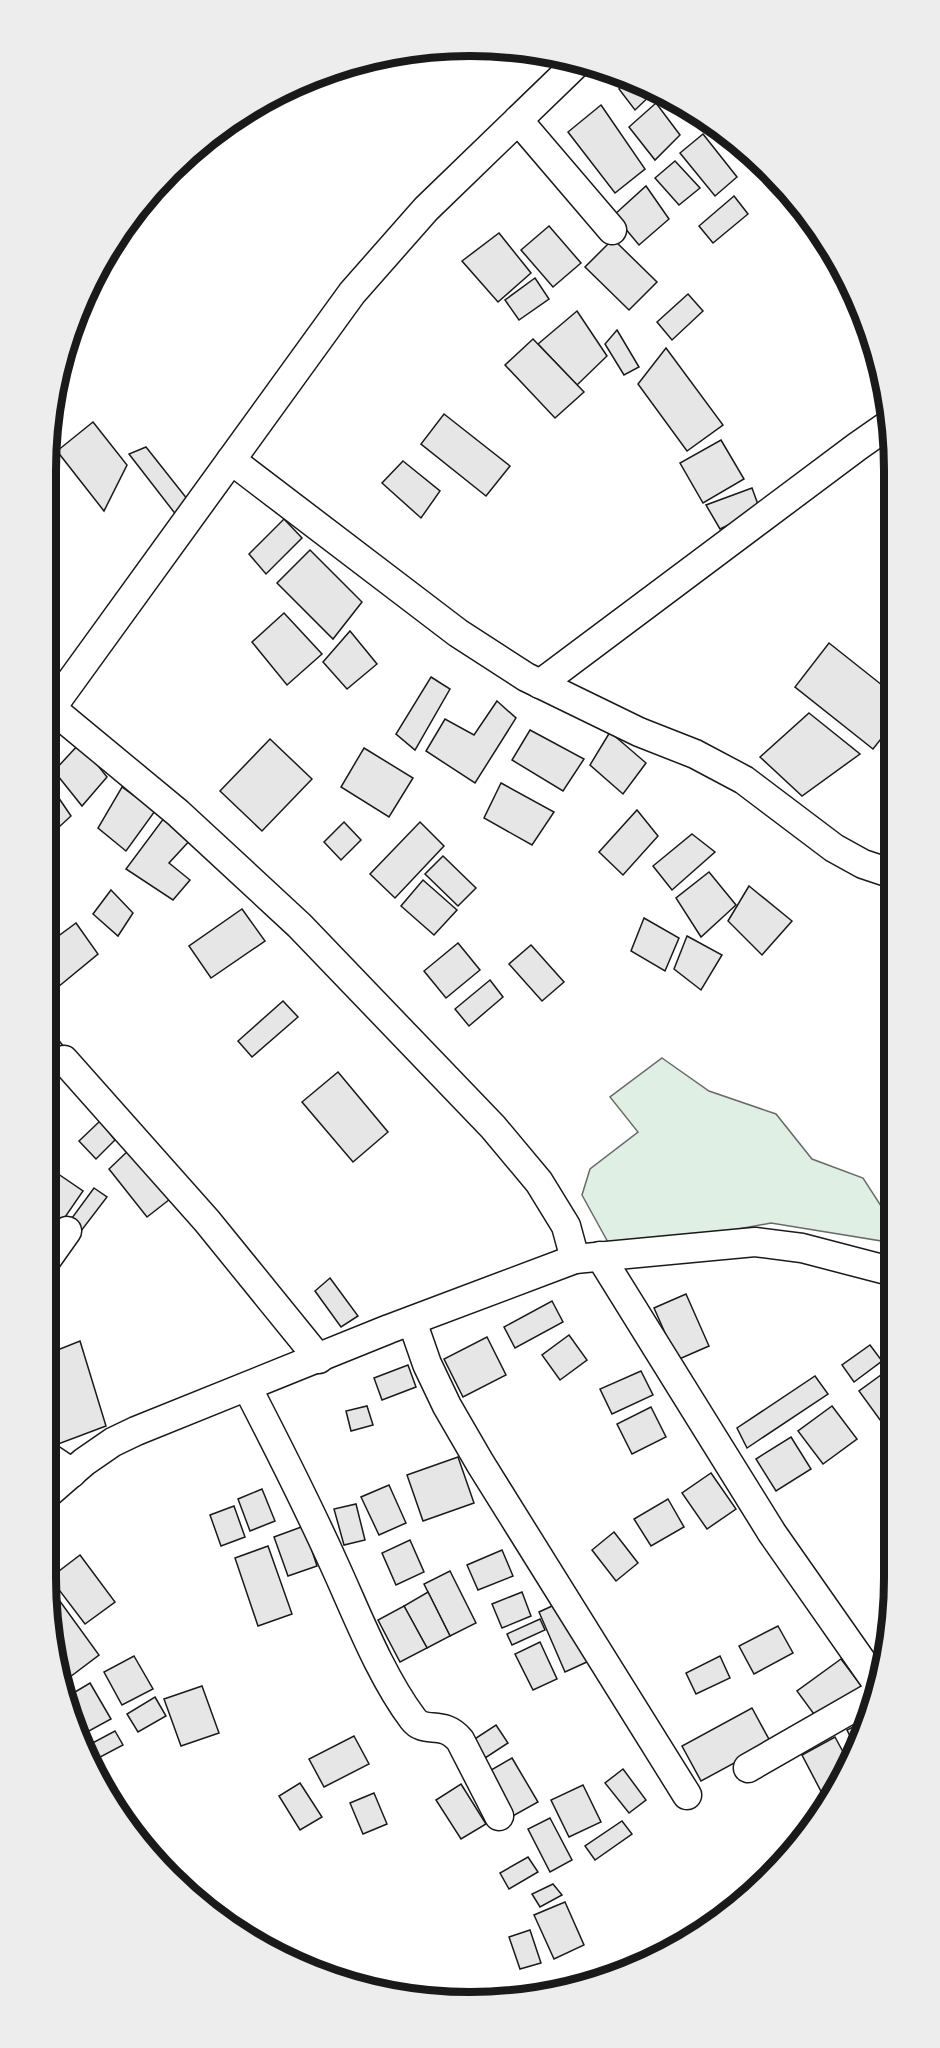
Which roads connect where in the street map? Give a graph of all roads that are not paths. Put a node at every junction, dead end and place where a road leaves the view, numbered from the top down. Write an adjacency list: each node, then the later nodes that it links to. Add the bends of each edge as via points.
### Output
1 (571, 68): 2 (street)
2 (518, 120): 3 (street); 5 (street, via 426,209 352,293)
3 (612, 230)
4 (882, 429): 6 (street)
5 (231, 460): 6 (street, via 458,633); 7 (street)
6 (540, 684): 9 (street, via 744,780 834,848)
7 (56, 698)
8 (56, 717): 13 (street, via 178,813 299,925 493,1127 539,1182)
9 (884, 871)
10 (63, 1060): 16 (street, via 207,1221)
11 (67, 1231): 12 (street)
12 (56, 1246)
13 (588, 1258): 14 (street, via 755,1242 802,1248); 15 (street); 21 (street)
14 (884, 1269)
15 (412, 1321): 16 (street); 24 (street, via 447,1406 480,1463)
16 (319, 1359): 17 (street)
17 (247, 1387): 19 (street, via 112,1442); 25 (street, via 305,1499 380,1665 414,1721 426,1728 447,1729 460,1740)
18 (56, 1462): 19 (street)
19 (72, 1473): 20 (street)
20 (56, 1487)
21 (872, 1676)
22 (866, 1700): 23 (street)
23 (748, 1768)
24 (687, 1795)
25 (499, 1816)

